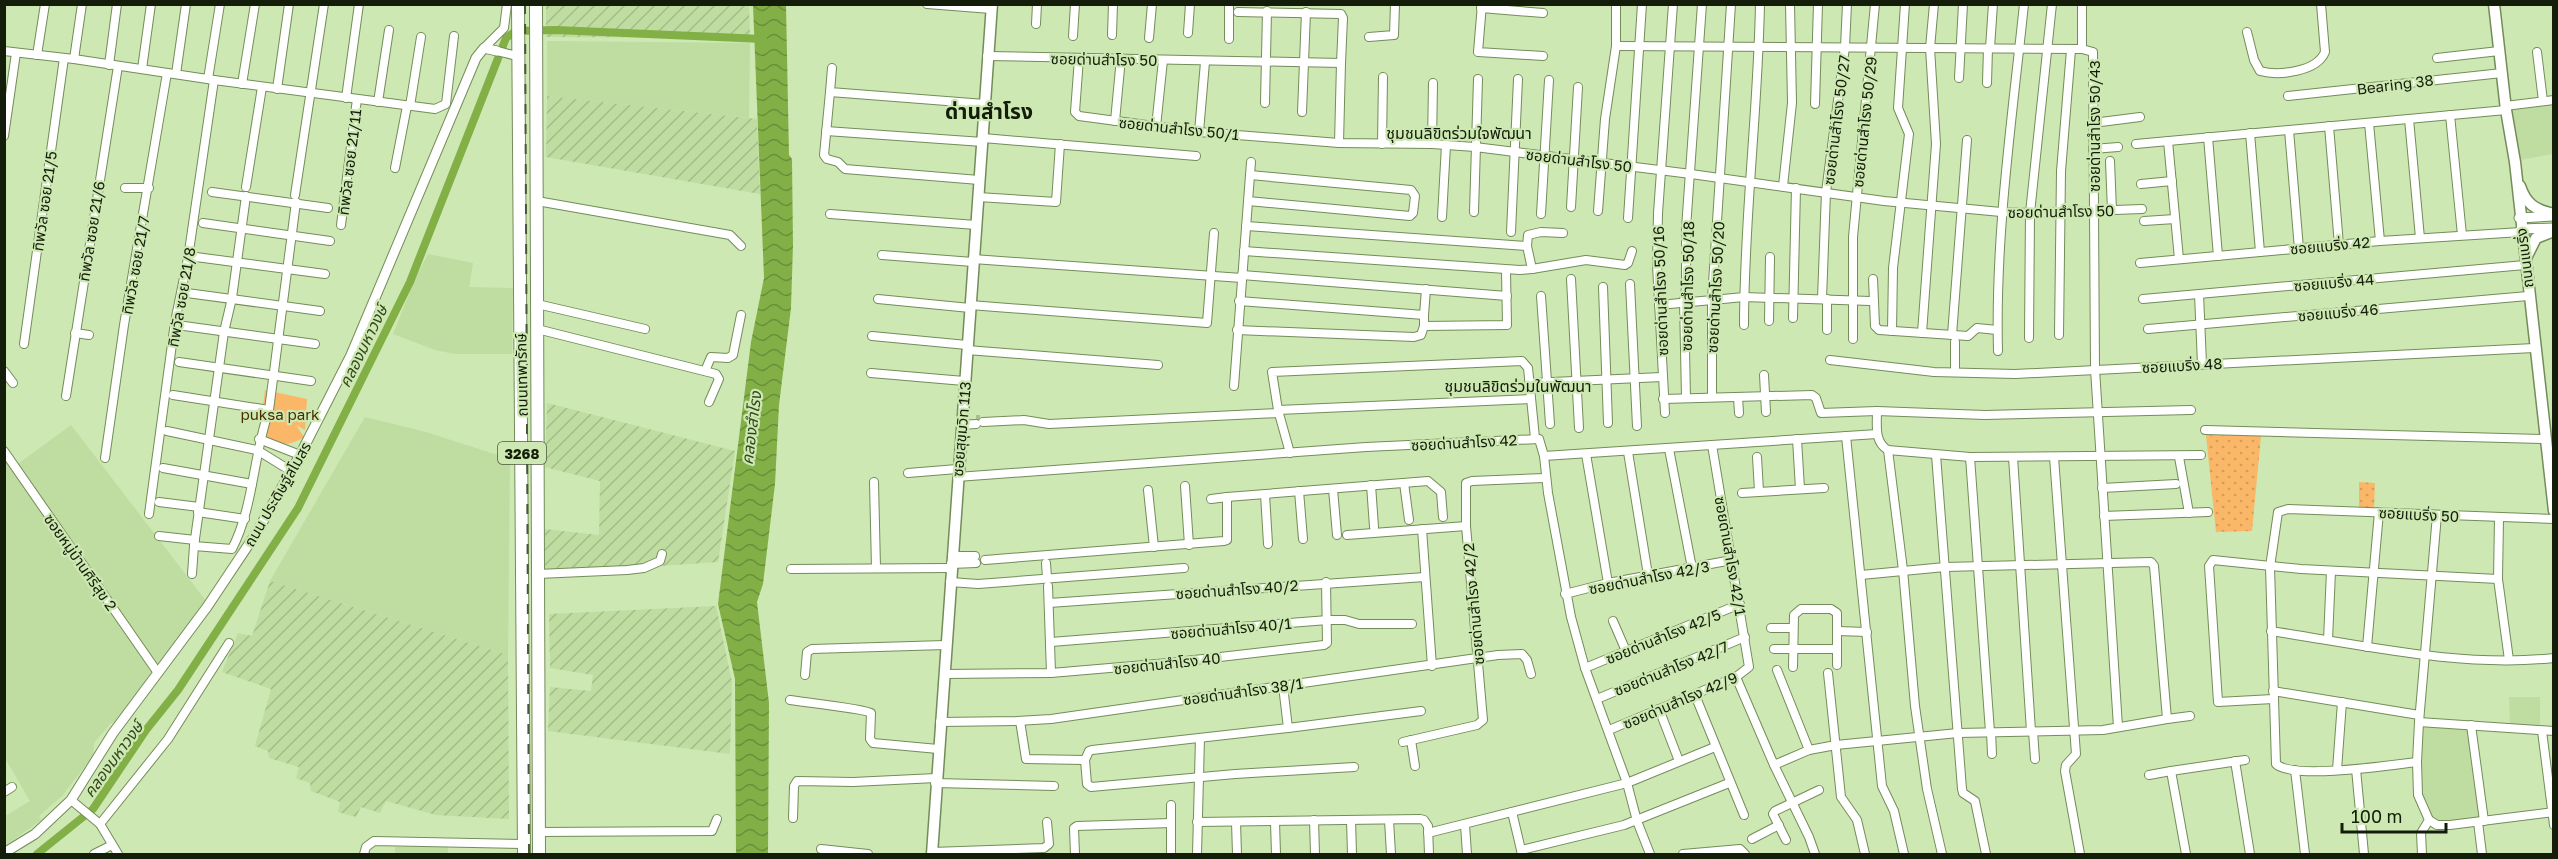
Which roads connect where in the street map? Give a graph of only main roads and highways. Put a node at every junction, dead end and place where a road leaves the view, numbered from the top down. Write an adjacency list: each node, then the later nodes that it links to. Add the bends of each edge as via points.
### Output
1 (2494, 4): 5 (main road, ถนนแบริ่ง)
2 (992, 7): 13 (main road, ซอยสุขุมวิท 113)
3 (518, 9): 9 (main road, ถนนเทพารักษ์ / 3268, via 514,54)
4 (536, 11): 10 (main road, ถนนเทพารักษ์ / 3268)
5 (2515, 162): 6 (main road, via 2527,202); 8 (main road, ถนนแบริ่ง)
6 (2553, 215)
7 (2553, 229): 8 (main road, via 2536,238)
8 (2525, 263): 11 (main road, ถนนแบริ่ง)
9 (521, 433): 10 (main road); 12 (main road, ถนนเทพารักษ์ / 3268)
10 (538, 434): 14 (main road, ถนนเทพารักษ์ / 3268)
11 (2553, 511)
12 (524, 849)
13 (932, 853)
14 (539, 855)

